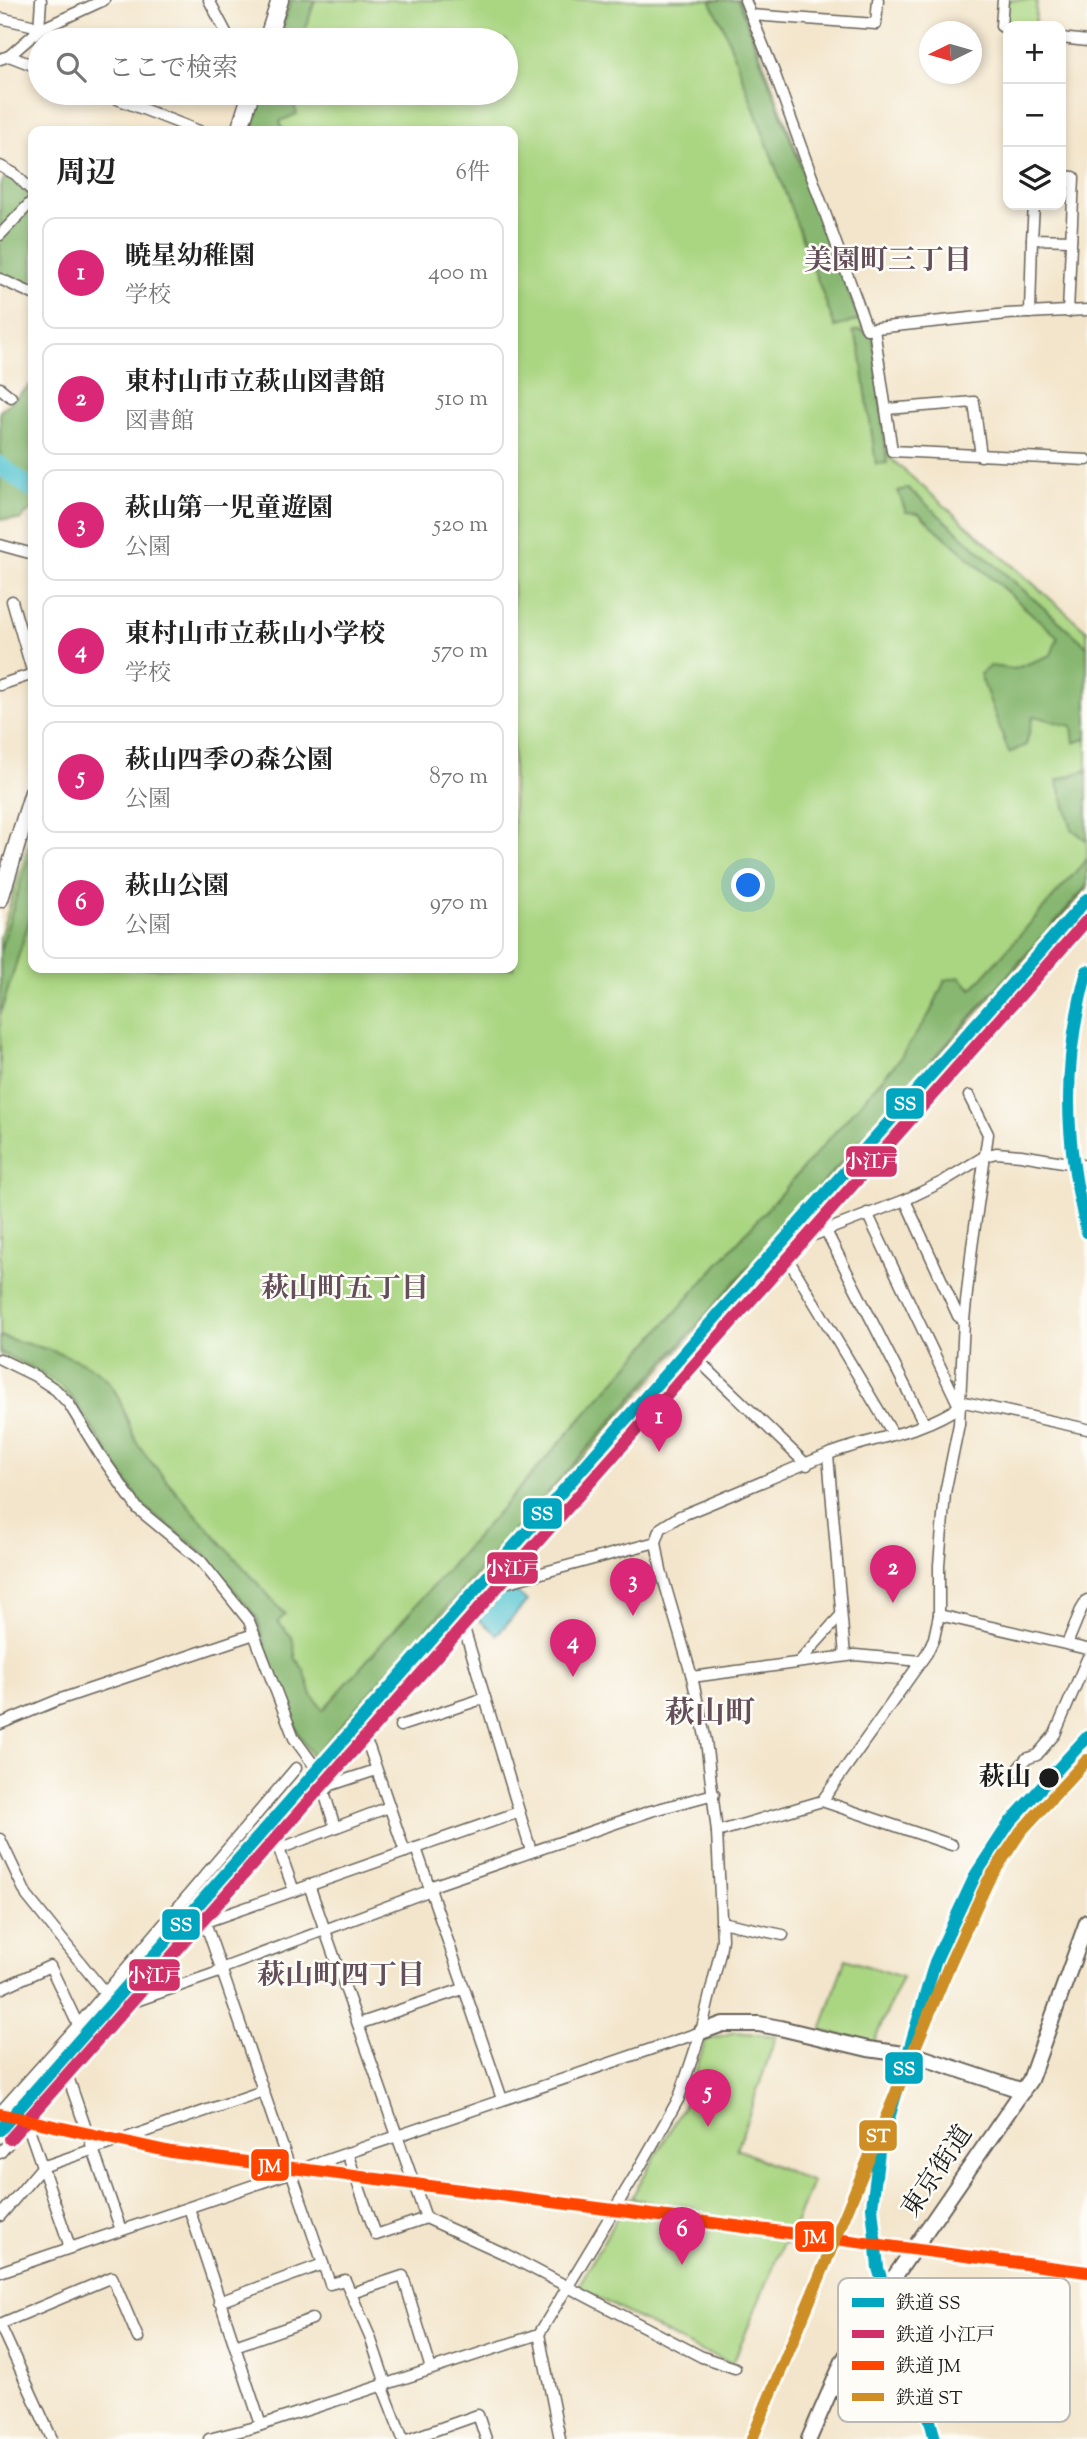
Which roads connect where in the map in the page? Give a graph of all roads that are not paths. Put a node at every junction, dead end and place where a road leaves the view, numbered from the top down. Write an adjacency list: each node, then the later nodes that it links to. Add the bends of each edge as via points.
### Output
1 (41, 0): 12 (street)
2 (104, 0): 13 (street)
3 (209, 0): 14 (street)
4 (279, 0): 15 (main road)
5 (745, 0): 8 (street)
6 (878, 0): 8 (street, via 876,24)
7 (1003, 0): 10 (street)
8 (751, 15): 38 (street, via 867,328)
9 (0, 18): 11 (street)
10 (1003, 27)
11 (36, 28)
12 (39, 28)
13 (43, 28)
14 (224, 28)
15 (271, 28)
16 (28, 39): 19 (street)
17 (1066, 39): 18 (street)
18 (1087, 41)
19 (5, 58): 20 (street)
20 (28, 65)
21 (133, 105): 23 (street)
22 (247, 105): 24 (main road)
23 (186, 126)
24 (241, 126)
25 (0, 166): 27 (street)
26 (1066, 176): 32 (street, via 1074,177)
27 (28, 187)
28 (28, 205): 30 (street)
29 (1034, 210): 31 (street)
30 (0, 235)
31 (1032, 239): 32 (street); 37 (street)
32 (1071, 240): 36 (street)
33 (0, 279): 34 (street)
34 (28, 292)
35 (1087, 310): 36 (street)
36 (1068, 312): 37 (street)
37 (1030, 313): 38 (street)
38 (874, 329): 41 (street)
39 (0, 388): 40 (street)
40 (11, 397)
41 (887, 409): 42 (street, via 892,451); 42 (street, via 974,402)
42 (981, 456): 43 (street)
43 (1087, 460)
44 (0, 545): 45 (street)
45 (28, 553)
46 (12, 601): 47 (street)
47 (28, 657)
48 (28, 676): 49 (street)
49 (0, 685)
50 (28, 808): 51 (main road)
51 (0, 899)
52 (969, 1096): 53 (street, via 988,1134)
53 (985, 1156): 54 (street, via 1021,1155); 55 (street); 59 (street)
54 (1087, 1166)
55 (905, 1200): 56 (street); 59 (street, via 958,1317)
56 (867, 1213): 57 (street); 61 (street)
57 (825, 1229): 62 (street); 64 (street, via 809,1237 788,1259)
58 (751, 1302): 66 (street, via 699,1361)
59 (964, 1320): 61 (street)
60 (0, 1359): 71 (street, via 57,1390 138,1509 201,1561 249,1621)
61 (960, 1404): 62 (street); 63 (street); 70 (street, via 945,1493)
62 (924, 1423): 64 (street)
63 (1087, 1429)
64 (893, 1434): 65 (street)
65 (828, 1455): 66 (street); 69 (street)
66 (807, 1465): 67 (street, via 680,1516 661,1528)
67 (656, 1542): 78 (street); 79 (street, via 501,1584 464,1628)
68 (1087, 1600): 72 (street)
69 (841, 1615): 74 (street); 77 (street)
70 (939, 1615): 72 (street); 76 (street, via 934,1638)
71 (254, 1634): 80 (street); 83 (street, via 294,1738)
72 (1067, 1644): 73 (street)
73 (1087, 1649)
74 (845, 1656): 76 (street); 77 (street)
75 (1087, 1659): 86 (street, via 1055,1734)
76 (921, 1661): 88 (street)
77 (798, 1663): 78 (street)
78 (692, 1677): 87 (street)
79 (485, 1698): 81 (street); 90 (street)
80 (0, 1724)
81 (400, 1726)
82 (369, 1747): 85 (street)
83 (313, 1764)
84 (296, 1768): 108 (street)
85 (376, 1770): 89 (street); 91 (street, via 328,1782 324,1792)
86 (1016, 1771)
87 (714, 1794): 92 (street); 96 (street)
88 (822, 1801): 92 (street); 94 (street)
89 (389, 1807): 91 (street); 97 (street)
90 (519, 1812): 95 (street); 96 (street)
91 (335, 1827): 100 (street, via 279,1849)
92 (717, 1832): 101 (street)
93 (0, 1839): 108 (street, via 27,1896)
94 (952, 1845)
95 (416, 1848): 97 (street); 99 (street)
96 (531, 1851): 99 (street)
97 (405, 1852): 98 (street)
98 (309, 1885): 100 (street); 103 (street)
99 (431, 1890): 103 (street); 107 (street)
100 (294, 1891): 105 (street, via 205,1922)
101 (721, 1922): 104 (street); 111 (street, via 720,1953)
102 (1087, 1922): 114 (street, 東京街道)
103 (326, 1931): 105 (street); 109 (street)
104 (783, 1936)
105 (222, 1971): 112 (street, via 131,2003); 113 (street)
106 (0, 1989): 110 (street, via 50,1966)
107 (463, 1989): 109 (street); 115 (street)
108 (105, 1993): 110 (street)
109 (358, 2024): 118 (street)
110 (78, 2025): 116 (street)
111 (701, 2032): 114 (street, via 723,2024 759,2024 918,2056); 115 (street); 132 (street, via 678,2098)
112 (68, 2077): 117 (street); 119 (street)
113 (263, 2091): 119 (street); 123 (street)
114 (1023, 2091): 131 (street, 東京街道)
115 (502, 2099): 118 (street)
116 (0, 2112)
117 (27, 2123): 120 (street); 122 (street)
118 (397, 2135): 121 (street); 126 (street)
119 (92, 2149): 122 (street); 127 (street)
120 (0, 2153)
121 (347, 2153): 123 (street); 126 (street, via 376,2235)
122 (42, 2167): 125 (street); 128 (street)
123 (292, 2172): 124 (street); 129 (street)
124 (188, 2208): 127 (street); 134 (street)
125 (0, 2216)
126 (426, 2218): 132 (street)
127 (121, 2230): 128 (street)
128 (70, 2247): 130 (street)
129 (323, 2264): 133 (street, via 330,2284 345,2280); 134 (street)
130 (0, 2272)
131 (894, 2278)
132 (568, 2289): 137 (street); 140 (street, via 702,2357)
133 (352, 2293): 141 (street, via 403,2276); 143 (street)
134 (219, 2302): 139 (street)
135 (312, 2319): 139 (street)
136 (0, 2325): 138 (street, via 112,2277); 146 (street)
137 (539, 2334): 141 (street); 145 (street)
138 (138, 2338)
139 (235, 2346): 144 (street)
140 (735, 2368)
141 (430, 2370): 143 (street)
142 (838, 2372): 151 (street, 東京街道)
143 (384, 2385): 144 (street); 148 (street)
144 (256, 2431): 147 (street)
145 (562, 2438)
146 (52, 2439)
147 (209, 2439)
148 (403, 2439)
149 (410, 2439): 150 (street, via 478,2415)
150 (486, 2439)
151 (809, 2439)

